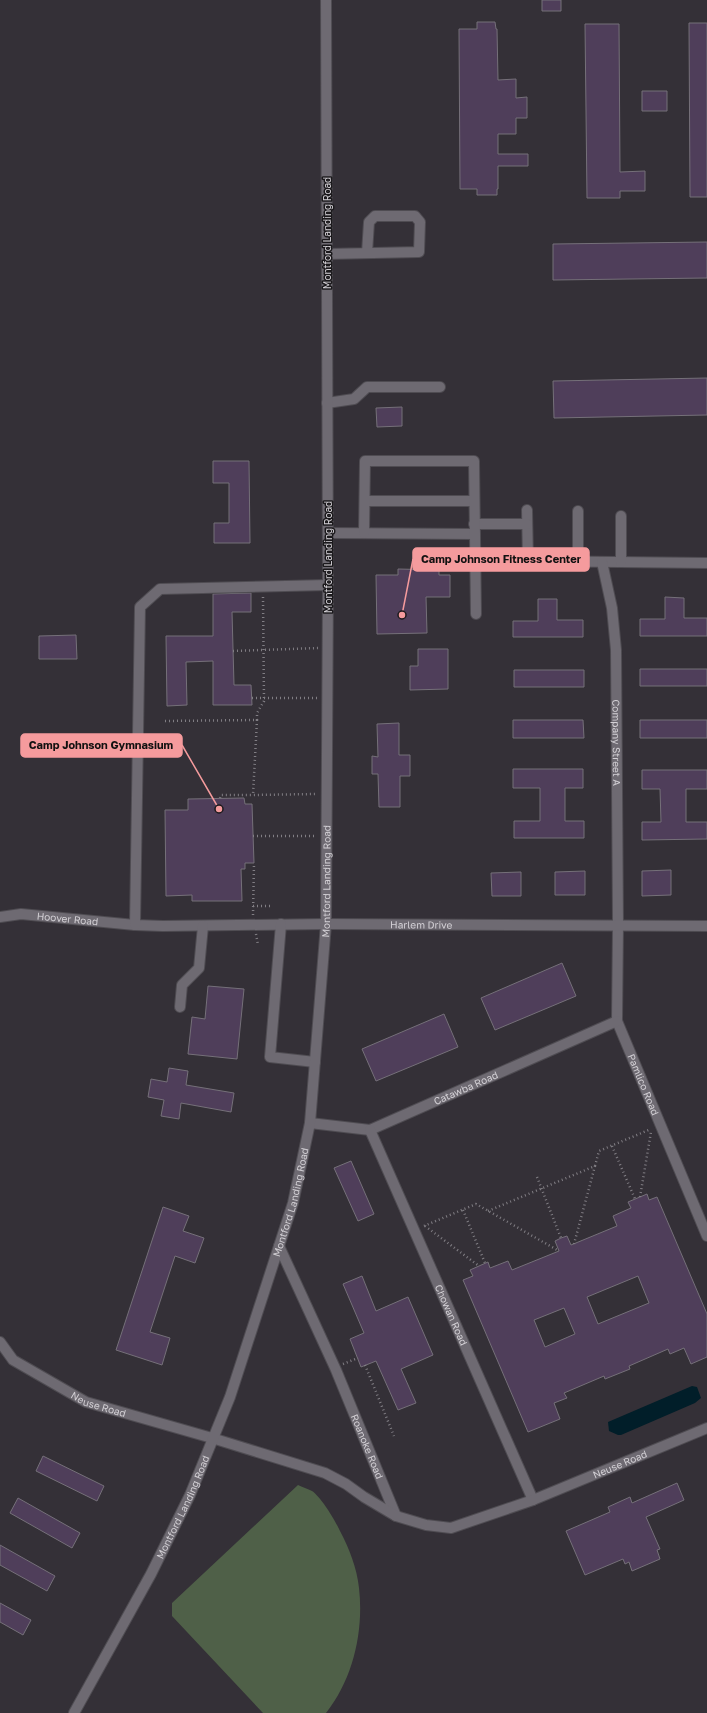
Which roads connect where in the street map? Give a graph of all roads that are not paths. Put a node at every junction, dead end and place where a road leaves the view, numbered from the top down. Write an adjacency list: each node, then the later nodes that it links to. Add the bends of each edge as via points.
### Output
1 (326, 0): 3 (street, Montford Landing Road)
2 (367, 253): 2 (street, via 419,252 420,222 415,216 375,216 369,222); 3 (street)
3 (327, 254): 5 (street, Montford Landing Road)
4 (440, 387): 5 (street, via 367,387 354,399)
5 (327, 403): 13 (street, Montford Landing Road)
6 (364, 501): 7 (street); 7 (street, via 365,461 474,461); 14 (street)
7 (474, 501): 12 (street)
8 (527, 510): 11 (street)
9 (578, 511): 15 (street)
10 (621, 516): 17 (street)
11 (527, 524): 12 (street); 15 (street, via 528,561)
12 (474, 529): 14 (street); 20 (street)
13 (328, 533): 14 (street); 19 (street, Montford Landing Road)
14 (364, 533)
15 (578, 562): 16 (street)
16 (602, 562): 17 (street); 25 (street, Company Street A, via 612,608 616,650)
17 (621, 562): 18 (street)
18 (707, 563)
19 (328, 585): 23 (street, Montford Landing Road); 24 (street, via 160,589 140,607)
20 (476, 614)
21 (0, 918): 24 (street, Hoover Road, via 21,914)
22 (281, 924): 23 (street, Harlem Drive); 26 (street, Harlem Drive); 30 (street, via 270,1057)
23 (326, 924): 25 (street, Harlem Drive); 30 (street, Montford Landing Road)
24 (135, 925): 26 (street, Harlem Drive)
25 (618, 925): 27 (street, Harlem Drive); 29 (street, Pamlico Road)
26 (202, 926): 28 (street, via 199,968 182,985)
27 (707, 926)
28 (180, 1007)
29 (617, 1021): 32 (street, Catawba Road); 33 (street, Pamlico Road, via 656,1127)
30 (315, 1062): 31 (street, Montford Landing Road)
31 (310, 1123): 32 (street); 34 (street, Montford Landing Road, via 293,1203)
32 (370, 1130): 38 (street, Chowan Road)
33 (707, 1236)
34 (279, 1246): 37 (street, Montford Landing Road, via 230,1397); 39 (street, Roanoke Road, via 336,1370)
35 (0, 1342): 37 (street, Neuse Road, via 13,1360 86,1402)
36 (707, 1428): 38 (street, Neuse Road)
37 (212, 1438): 39 (street, Neuse Road, via 325,1473); 40 (street, Montford Landing Road, via 190,1495 151,1574)
38 (533, 1500): 39 (street, via 451,1528 426,1525)
39 (396, 1516)
40 (74, 1713)

